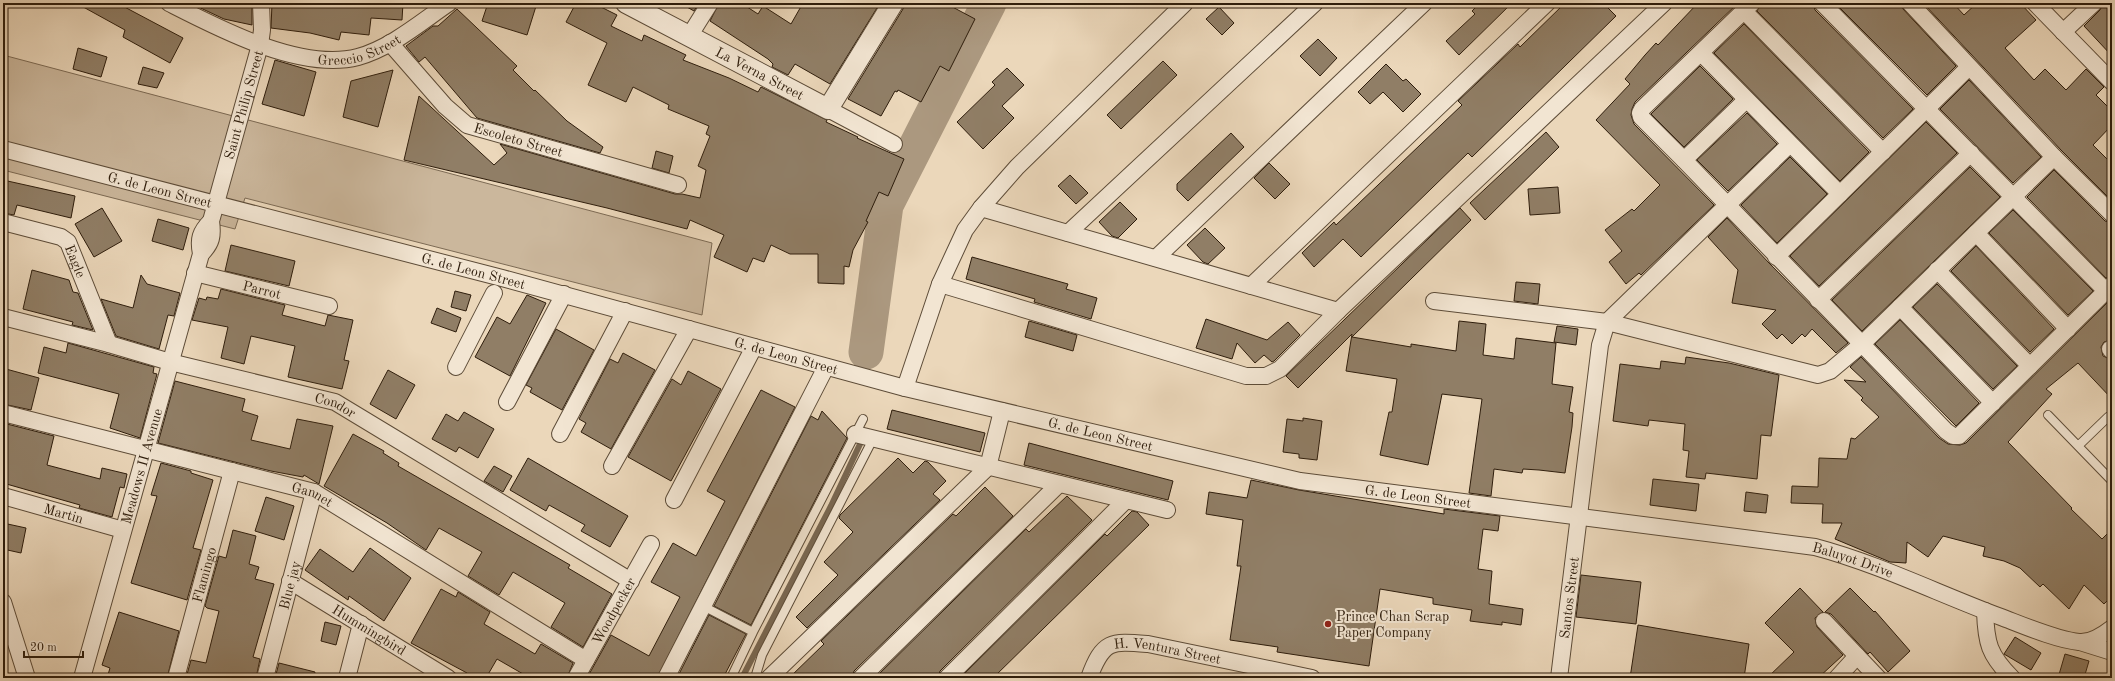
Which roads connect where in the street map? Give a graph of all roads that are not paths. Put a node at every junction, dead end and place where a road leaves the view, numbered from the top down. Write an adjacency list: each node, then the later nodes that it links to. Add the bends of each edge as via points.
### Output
1 (169, 3): 20 (street, Greccio Street)
2 (261, 3): 20 (street, Saint Philip Street)
3 (449, 3): 19 (street, Greccio Street)
4 (626, 3): 18 (street, La Verna Street)
5 (710, 3): 18 (street)
6 (892, 3): 25 (street)
7 (1185, 3): 39 (street, via 1017,166)
8 (1316, 3): 42 (street)
9 (1424, 3): 45 (street)
10 (1547, 3): 49 (street)
11 (1822, 3): 26 (street)
12 (1910, 3): 22 (street)
13 (2035, 3): 17 (street)
14 (2094, 3): 17 (street)
15 (1659, 5): 58 (street)
16 (1748, 7): 21 (street); 30 (street)
17 (2063, 32): 23 (street)
18 (690, 35): 25 (street, La Verna Street)
19 (390, 43): 20 (street, Greccio Street, via 357,57 340,60 301,56); 34 (street, Escoleto Street, via 445,106 467,125)
20 (260, 45): 37 (street, Saint Philip Street)
21 (1701, 53): 24 (street); 33 (street, via 1640,113 1641,117)
22 (1969, 67): 26 (street); 32 (street)
23 (2112, 82)
24 (1746, 100): 28 (street); 33 (street)
25 (828, 109): 27 (street, La Verna Street)
26 (1927, 109): 30 (street); 31 (street)
27 (894, 144)
28 (1790, 144): 35 (street); 38 (street)
29 (3, 149): 37 (street, G. de Leon Street)
30 (1883, 152): 35 (street)
31 (1971, 154): 36 (street); 53 (street)
32 (2054, 157): 36 (street); 40 (street)
33 (1684, 160): 38 (street)
34 (678, 185)
35 (1840, 194): 44 (street)
36 (2013, 196): 43 (street); 50 (street)
37 (215, 204): 47 (street, Meadows II Avenue, via 210,245 201,254); 52 (street, G. de Leon Street)
38 (1728, 206): 44 (street); 60 (street)
39 (981, 208): 42 (street); 48 (street, via 965,230)
40 (2112, 214)
41 (3, 222): 63 (street, Eagle, via 61,237 68,242)
42 (1068, 233): 45 (street)
43 (1976, 233): 46 (street); 62 (street)
44 (1776, 257): 53 (street)
45 (1156, 258): 49 (street)
46 (1937, 270): 56 (street); 67 (street)
47 (195, 273): 55 (street, Parrot); 66 (street, Meadows II Avenue)
48 (940, 284): 58 (street, via 1246,376 1266,376 1280,369); 70 (street)
49 (1251, 286): 58 (street)
50 (2109, 288): 62 (street)
51 (494, 293): 68 (street)
52 (564, 294): 57 (street, G. de Leon Street); 71 (street)
53 (1818, 300): 64 (street)
54 (1434, 301): 60 (street)
55 (329, 306)
56 (1900, 307): 64 (street); 72 (street)
57 (625, 311): 61 (street, G. de Leon Street); 78 (street)
58 (1338, 311)
59 (3, 317): 63 (street, Condor)
60 (1607, 322): 64 (street, via 1818,375 1830,371); 93 (street, Santos Street, via 1600,345)
61 (689, 329): 65 (street, G. de Leon Street); 83 (street)
62 (2068, 329): 67 (street)
63 (109, 344): 66 (street, Condor)
64 (1861, 345): 72 (street, via 1953,436 1959,436)
65 (754, 347): 69 (street, G. de Leon Street); 90 (street)
66 (170, 362): 82 (street, Meadows II Avenue); 96 (street, Condor, via 335,402)
67 (2030, 366): 72 (street)
68 (456, 367)
69 (826, 367): 70 (street, G. de Leon Street); 99 (street)
70 (905, 388): 73 (street, G. de Leon Street)
71 (507, 402)
72 (1993, 403)
73 (1002, 411): 84 (street); 93 (street, G. de Leon Street, via 1300,481)
74 (3, 413): 82 (street, Gannet)
75 (2048, 415): 81 (lane)
76 (2108, 417): 81 (lane)
77 (863, 419): 79 (lane)
78 (560, 434)
79 (855, 434): 80 (street); 104 (lane)
80 (873, 439): 84 (street); 118 (lane, via 762,655)
81 (2078, 446): 86 (lane)
82 (146, 450): 85 (street, Gannet); 94 (street, Meadows II Avenue)
83 (612, 466)
84 (988, 467): 87 (street); 119 (street)
85 (232, 471): 88 (street, Gannet); 112 (street, Flamingo)
86 (2112, 481)
87 (1059, 484): 91 (street); 120 (street)
88 (314, 492): 97 (street, Blue jay); 108 (street, Gannet)
89 (3, 496): 94 (street, Martin)
90 (674, 500)
91 (1126, 500): 92 (street); 121 (street)
92 (1167, 510)
93 (1579, 518): 100 (street, Baluyot Drive, via 1815,547 1849,556); 124 (street, Santos Street)
94 (123, 530): 111 (street, Meadows II Avenue)
95 (651, 544): 96 (street, Woodpecker)
96 (631, 580): 108 (street, Woodpecker)
97 (290, 581): 102 (street, Hummingbird); 113 (street, Blue jay)
98 (3, 602): 110 (street)
99 (703, 606): 104 (lane); 116 (street)
100 (1985, 611): 105 (street, Baluyot Drive); 127 (street, via 1988,645)
101 (1824, 622): 107 (street)
102 (361, 624): 109 (street, Hummingbird); 114 (street)
103 (2112, 628): 105 (street, via 2102,636)
104 (753, 632): 117 (lane)
105 (2080, 642): 106 (street, Baluyot Drive)
106 (2112, 652)
107 (1857, 656): 125 (street); 126 (street)
108 (586, 660): 115 (street, Woodpecker)
109 (439, 676)
110 (27, 678)
111 (82, 678)
112 (176, 678)
113 (265, 678)
114 (347, 678)
115 (576, 678)
116 (666, 678)
117 (731, 678)
118 (755, 678)
119 (769, 678)
120 (861, 678)
121 (947, 678)
122 (1089, 678): 123 (street, H. Ventura Street, via 1102,650 1124,642 1148,644)
123 (1309, 678)
124 (1559, 678)
125 (1837, 678)
126 (1878, 678)
127 (2012, 678)

